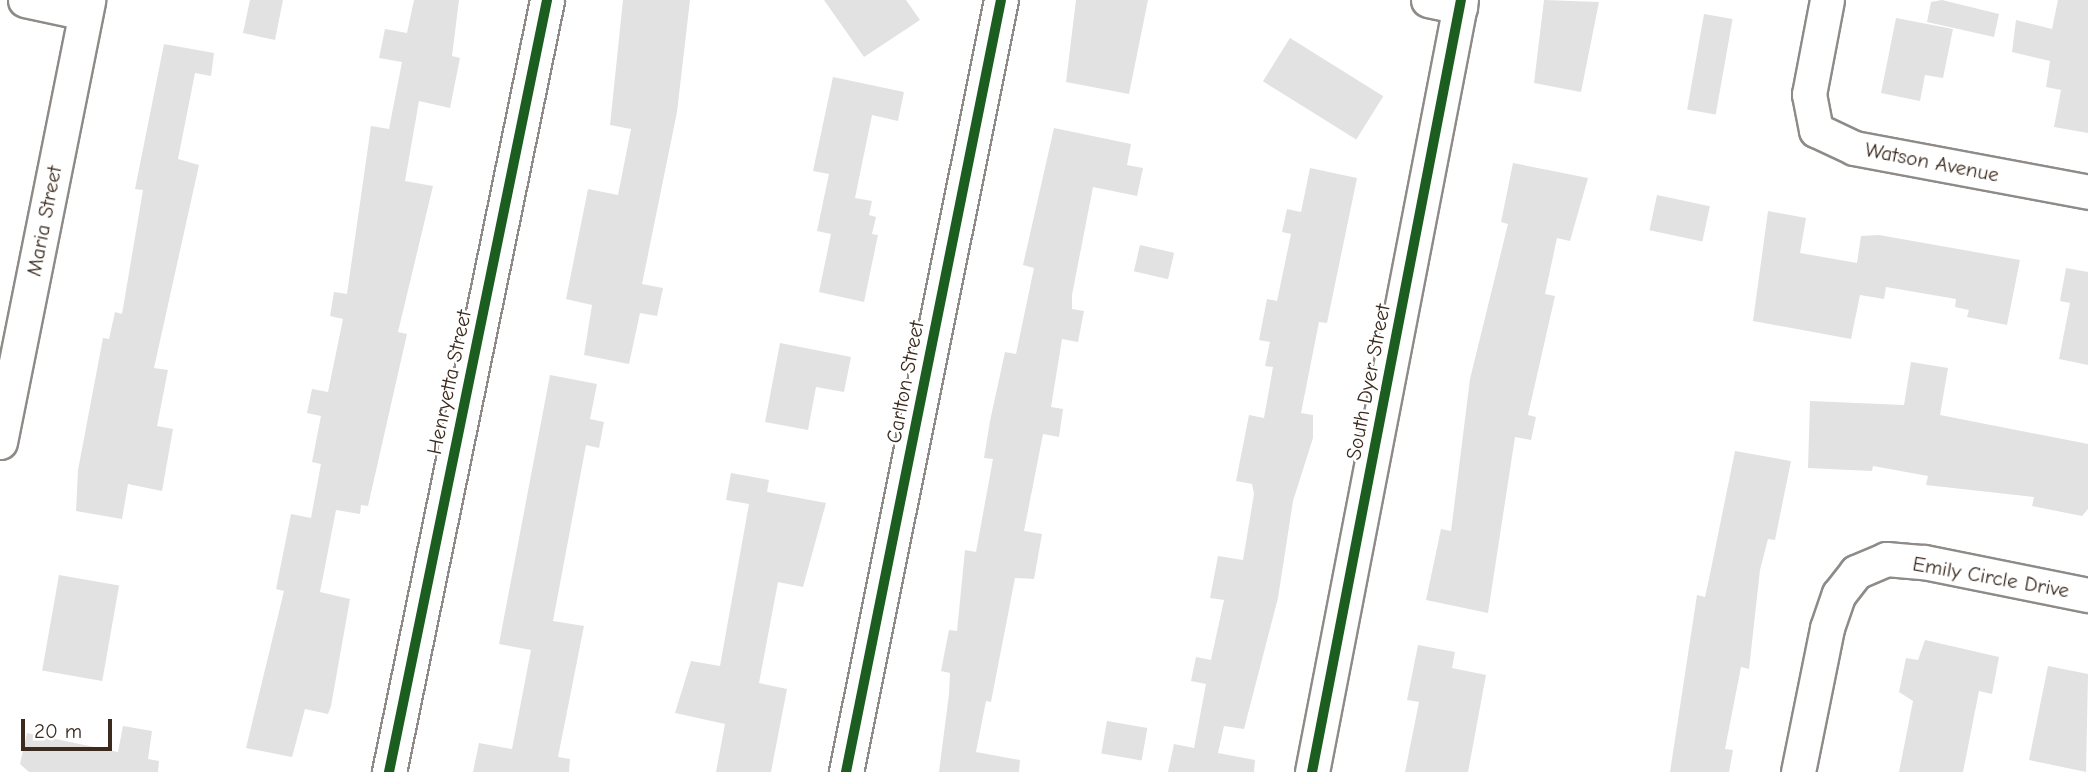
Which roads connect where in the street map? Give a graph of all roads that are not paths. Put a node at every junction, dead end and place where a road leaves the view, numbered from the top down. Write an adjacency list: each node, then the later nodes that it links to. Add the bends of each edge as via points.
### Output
1 (25, 0): 6 (street)
2 (547, 0): 10 (street, Henryetta Street)
3 (1001, 0): 11 (street, Carlton Street)
4 (1827, 0): 7 (street, Watson Avenue, via 1809,94 1815,131 1830,140)
5 (1450, 2): 12 (street, South Dyer Street)
6 (86, 6): 8 (street, Maria Street)
7 (2088, 192)
8 (0, 442)
9 (2088, 595): 13 (street, Emily Circle Drive, via 1924,562 1886,559 1856,572 1839,594 1827,628)
10 (389, 772)
11 (846, 772)
12 (1312, 772)
13 (1798, 772)

